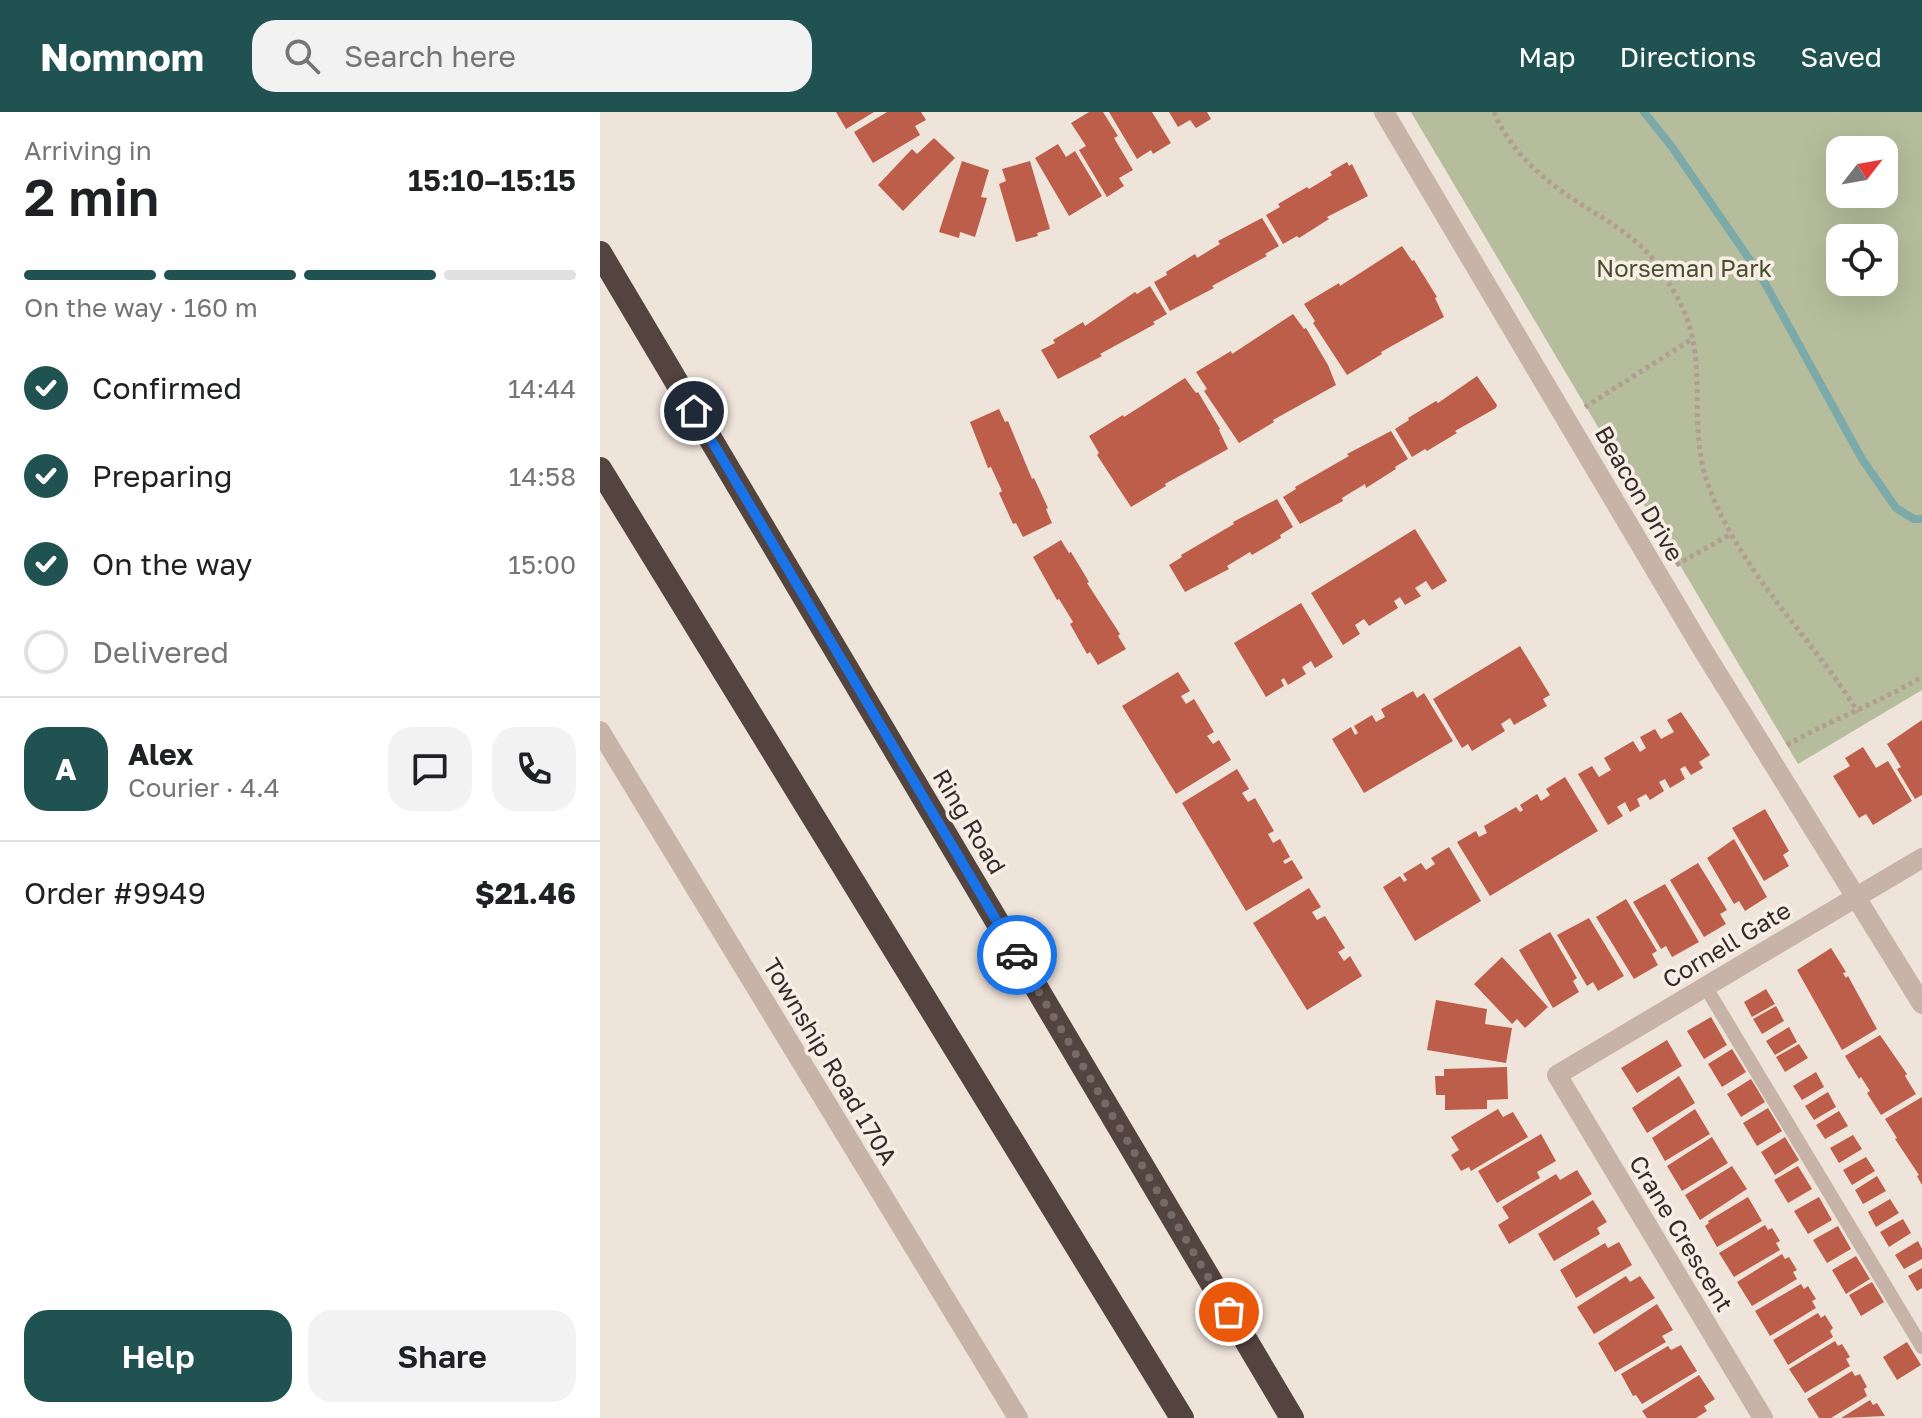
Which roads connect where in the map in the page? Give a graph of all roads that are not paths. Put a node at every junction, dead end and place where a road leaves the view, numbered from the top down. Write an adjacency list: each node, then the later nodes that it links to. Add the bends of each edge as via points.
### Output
1 (1384, 112): 6 (street, Beacon Drive)
2 (600, 253): 13 (highway, Ring Road)
3 (600, 469): 12 (highway)
4 (600, 731): 11 (street, Township Road 170A)
5 (1922, 858): 6 (street, Cornell Gate)
6 (1856, 897): 7 (street, Cornell Gate); 8 (street, Beacon Drive)
7 (1705, 986): 9 (street, Cornell Gate); 10 (lane)
8 (1922, 1004)
9 (1557, 1075): 14 (street, Crane Crescent)
10 (1922, 1347)
11 (1018, 1418)
12 (1182, 1418)
13 (1292, 1418)
14 (1763, 1418)

